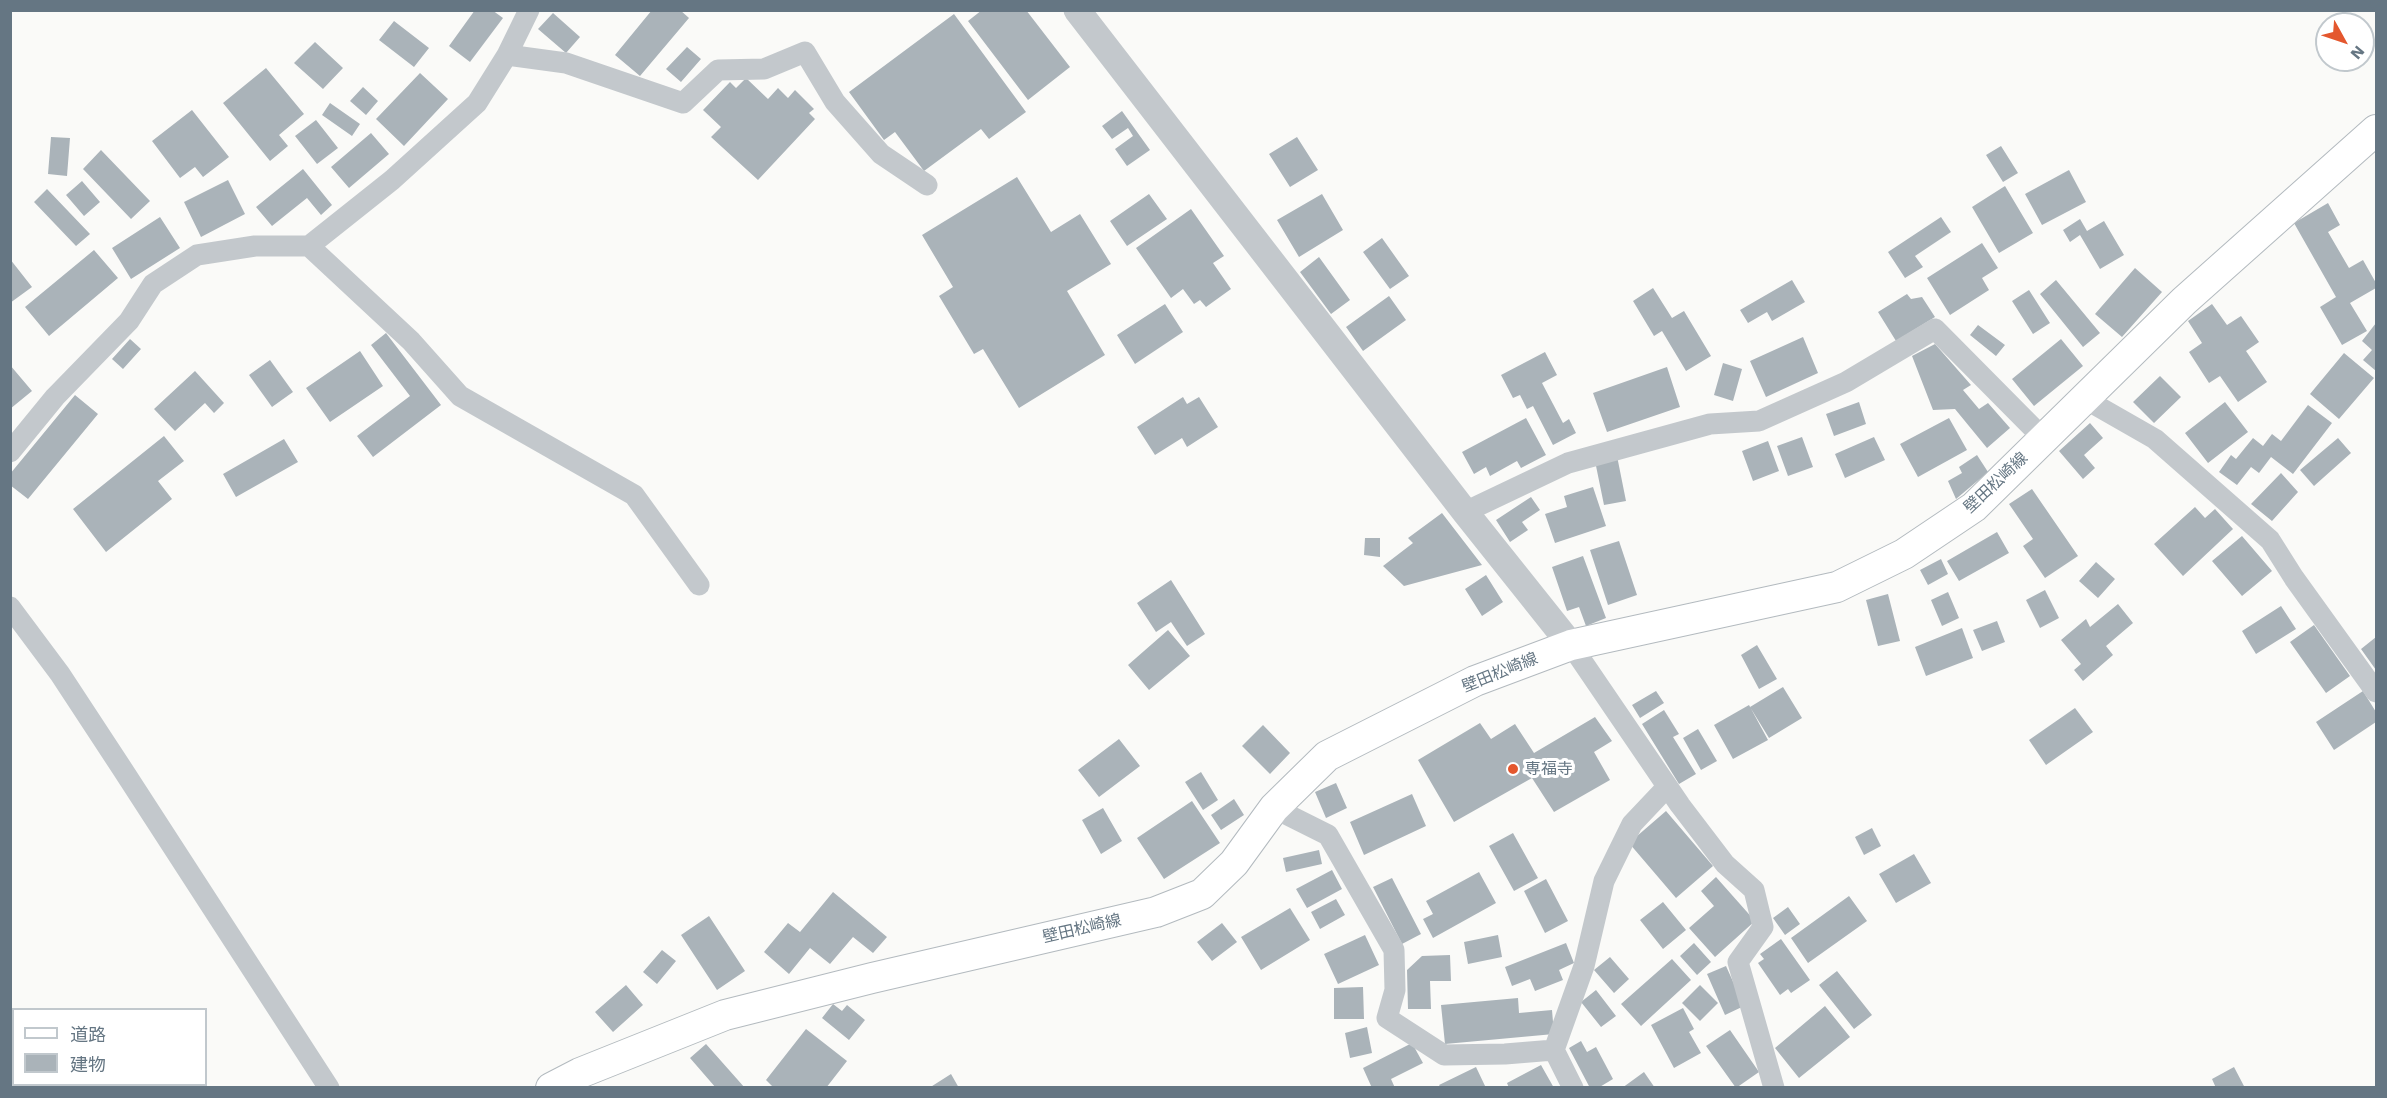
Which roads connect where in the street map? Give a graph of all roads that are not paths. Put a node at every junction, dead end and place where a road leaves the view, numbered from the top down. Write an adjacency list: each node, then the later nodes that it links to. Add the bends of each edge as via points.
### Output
1 (529, 10): 3 (street)
2 (1077, 10): 10 (street)
3 (507, 55): 5 (street, via 566,63 683,103 718,70 764,69 805,52 835,102 881,154); 6 (street, via 477,103 392,180)
4 (2376, 130): 7 (main road, 壁田松崎線, via 2184,301)
5 (927, 185)
6 (309, 246): 9 (street, via 255,246 197,255 153,284 129,321 55,397); 11 (street, via 411,341 460,396 634,495)
7 (2085, 399): 8 (main road, 壁田松崎線); 14 (street, via 2155,439 2270,540)
8 (2043, 438): 10 (street, via 1935,328 1846,382 1760,421 1710,424 1568,463); 13 (main road, 壁田松崎線, via 1974,507 1904,554 1837,587)
9 (10, 452)
10 (1465, 512): 13 (street)
11 (699, 585)
12 (10, 607): 18 (street, via 205,893)
13 (1571, 645): 15 (street); 16 (main road, 壁田松崎線, via 1475,681 1327,756)
14 (2376, 692)
15 (1667, 787): 17 (street, via 1632,824 1604,881 1584,966); 21 (street, via 1725,864 1754,890 1763,927 1738,962)
16 (1274, 808): 17 (street, via 1328,835 1394,950 1395,990 1387,1018 1444,1055); 19 (main road, 壁田松崎線, via 1233,863 1202,894 1156,912 882,975 725,1016)
17 (1554, 1050): 20 (street)
18 (329, 1088)
19 (551, 1088)
20 (1573, 1088)
21 (1774, 1088)

